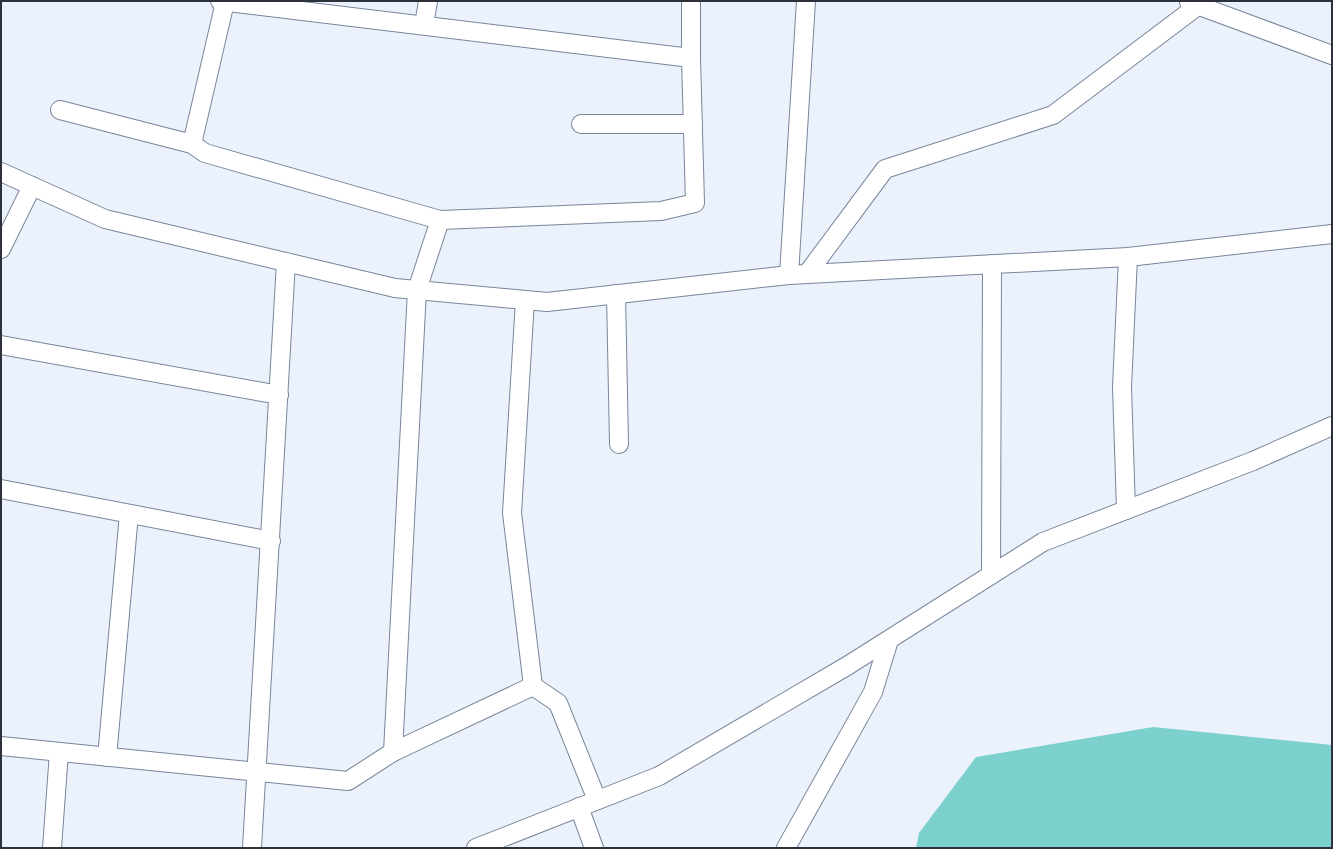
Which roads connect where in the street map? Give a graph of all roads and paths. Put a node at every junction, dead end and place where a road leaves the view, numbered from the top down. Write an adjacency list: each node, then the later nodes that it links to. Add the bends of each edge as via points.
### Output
1 (428, 1): 6 (street)
2 (691, 1): 8 (street)
3 (806, 1): 22 (street)
4 (222, 2): 6 (street); 12 (street)
5 (1195, 2): 7 (street); 21 (street, via 1053,115 885,169)
6 (424, 25): 8 (street)
7 (1332, 55)
8 (691, 58): 11 (street)
9 (60, 110): 12 (street)
10 (581, 124): 11 (street)
11 (693, 124): 15 (street, via 695,203 661,211)
12 (192, 144): 15 (street, via 205,153)
13 (1, 172): 14 (street)
14 (32, 186): 17 (street); 19 (street, via 105,219)
15 (440, 220): 23 (street)
16 (1332, 234): 18 (street)
17 (1, 249)
18 (1128, 257): 20 (street); 31 (street, via 1122,387)
19 (286, 262): 23 (street, via 395,288); 27 (street)
20 (992, 264): 21 (street); 34 (street)
21 (807, 274): 22 (street)
22 (789, 275): 24 (street)
23 (417, 290): 25 (street); 39 (street)
24 (616, 294): 25 (street, via 547,302); 29 (street)
25 (525, 300): 36 (street, via 512,513)
26 (1, 345): 27 (street)
27 (279, 395): 33 (street)
28 (1332, 426): 31 (street, via 1253,461)
29 (619, 444)
30 (1, 489): 32 (street)
31 (1126, 510): 34 (street, via 1042,542)
32 (129, 514): 33 (street); 40 (street)
33 (271, 541): 41 (street)
34 (991, 575): 35 (street)
35 (889, 640): 42 (street, via 659,776); 48 (street, via 872,692)
36 (533, 686): 39 (street); 42 (street, via 558,703)
37 (1, 746): 38 (street)
38 (59, 752): 40 (street); 44 (street)
39 (393, 752): 41 (street, via 348,781)
40 (107, 756): 41 (street)
41 (257, 772): 45 (street)
42 (597, 800): 43 (street)
43 (579, 807): 46 (street); 47 (street)
44 (52, 848)
45 (252, 848)
46 (476, 848)
47 (594, 848)
48 (786, 848)

